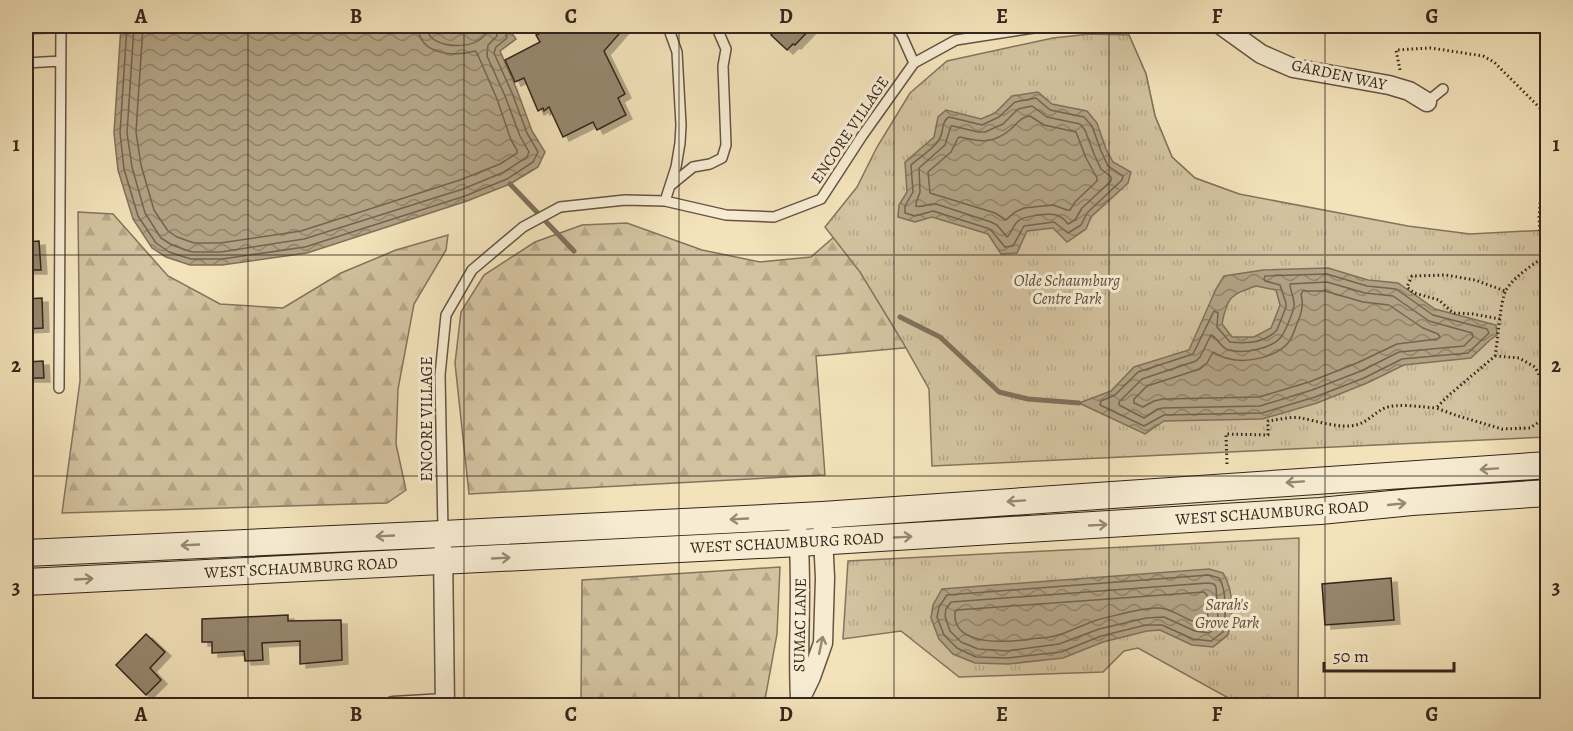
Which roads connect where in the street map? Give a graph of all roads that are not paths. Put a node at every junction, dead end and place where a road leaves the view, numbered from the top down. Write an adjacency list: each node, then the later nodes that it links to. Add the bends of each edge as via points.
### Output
1 (61, 26): 7 (lane)
2 (670, 26): 12 (lane, via 680,85 681,125)
3 (716, 26): 12 (lane, via 726,48 726,145 722,158 693,167)
4 (895, 26): 9 (lane)
5 (1047, 26): 9 (lane, ENCORE VILLAGE, via 956,39)
6 (1222, 26): 11 (street, GARDEN WAY, via 1261,54 1293,68 1404,90)
7 (61, 61): 8 (lane); 14 (lane)
8 (26, 63)
9 (914, 63): 13 (lane, ENCORE VILLAGE, via 821,199 774,217 726,214)
10 (1443, 89): 11 (lane)
11 (1427, 102)
12 (671, 185): 13 (lane)
13 (665, 201): 19 (lane, ENCORE VILLAGE, via 626,200 560,207 523,227 472,270 446,315 440,375)
14 (59, 388)
15 (1548, 465): 17 (main road, WEST SCHAUMBURG ROAD, one-way to 17)
16 (1548, 493): 20 (main road, WEST SCHAUMBURG ROAD, one-way to 16)
17 (822, 515): 18 (main road, WEST SCHAUMBURG ROAD); 20 (street, SUMAC LANE)
18 (797, 516): 19 (main road, WEST SCHAUMBURG ROAD, one-way to 19); 20 (street, SUMAC LANE)
19 (443, 534): 21 (main road, WEST SCHAUMBURG ROAD, one-way to 21); 22 (street)
20 (812, 542): 22 (main road, WEST SCHAUMBURG ROAD, one-way to 20); 24 (street, SUMAC LANE, via 800,584); 24 (street, SUMAC LANE, one-way to 20, via 823,644 825,578)
21 (26, 552)
22 (443, 561): 23 (main road, WEST SCHAUMBURG ROAD, one-way to 22); 25 (street)
23 (26, 582)
24 (798, 702)
25 (445, 704): 26 (street)
26 (393, 705)

